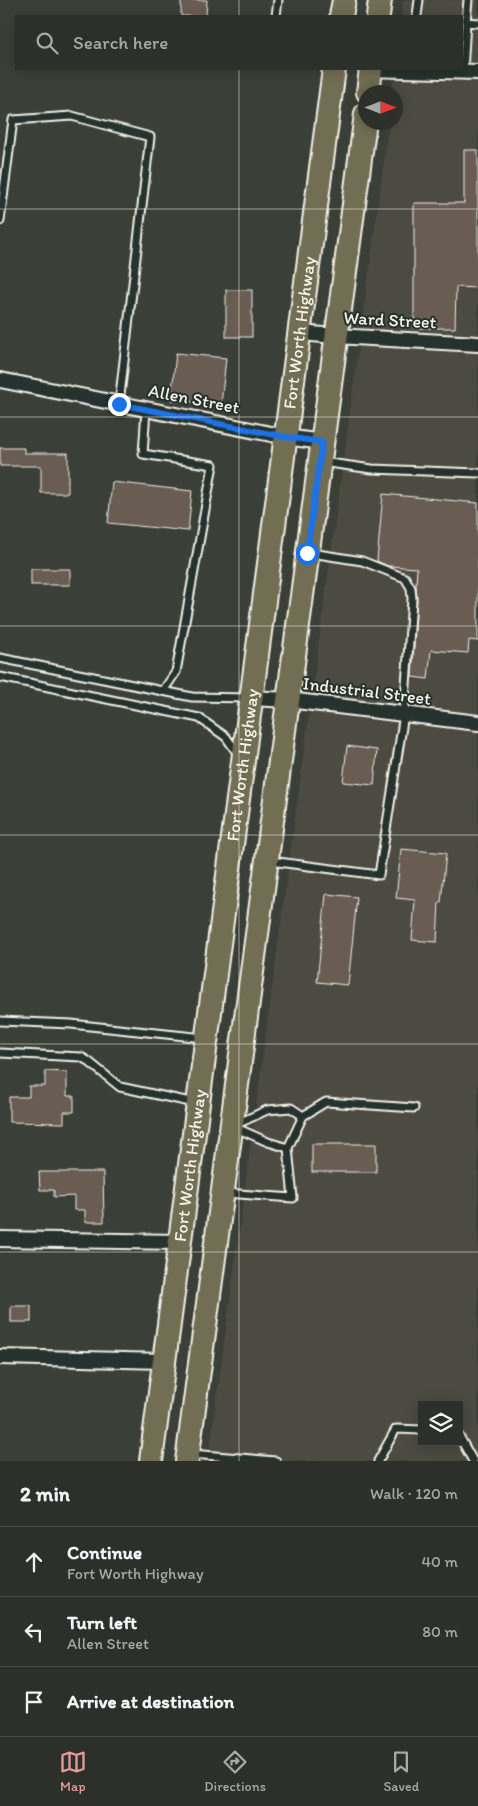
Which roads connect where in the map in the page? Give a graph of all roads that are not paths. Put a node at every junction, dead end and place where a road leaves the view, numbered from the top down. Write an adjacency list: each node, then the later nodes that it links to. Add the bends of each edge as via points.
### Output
1 (278, 0): 6 (lane)
2 (344, 0): 7 (main road)
3 (380, 0): 8 (main road)
4 (419, 0): 9 (lane)
5 (468, 0): 10 (lane)
6 (276, 15)
7 (341, 15)
8 (378, 15)
9 (417, 15)
10 (466, 22): 11 (lane); 15 (lane)
11 (478, 22)
12 (334, 70): 20 (main road, Fort Worth Highway)
13 (370, 70): 17 (main road)
14 (401, 70): 15 (street)
15 (463, 72): 16 (street)
16 (478, 72)
17 (369, 85)
18 (364, 130): 21 (main road, Fort Worth Highway)
19 (0, 222): 24 (lane, via 13,120 72,116 150,137)
20 (300, 332): 21 (street, Ward Street); 26 (main road, Fort Worth Highway)
21 (336, 336): 22 (street, Ward Street); 27 (main road, Fort Worth Highway)
22 (478, 344)
23 (0, 380): 24 (street, Allen Street)
24 (119, 404): 25 (street, Allen Street)
25 (146, 409): 26 (street, Allen Street); 32 (lane, via 143,454 213,465 176,672)
26 (286, 437): 27 (street, Allen Street); 33 (main road, Fort Worth Highway)
27 (321, 452): 28 (lane, via 372,469); 29 (main road, Fort Worth Highway)
28 (478, 472)
29 (307, 553): 34 (main road, Fort Worth Highway); 35 (lane, via 362,561 409,582 412,599)
30 (0, 658): 32 (lane)
31 (0, 677): 37 (lane, via 200,718 226,736)
32 (163, 691): 33 (lane, via 192,697)
33 (251, 698): 34 (street, Industrial Street); 37 (main road, Fort Worth Highway)
34 (288, 700): 35 (street, Industrial Street); 38 (main road, Fort Worth Highway)
35 (404, 714): 36 (street, Industrial Street); 38 (lane, via 380,875)
36 (478, 723)
37 (242, 760): 40 (main road, Fort Worth Highway)
38 (267, 861): 45 (main road, Fort Worth Highway)
39 (0, 1021): 40 (lane, via 71,1024)
40 (206, 1038): 43 (main road, Fort Worth Highway)
41 (0, 1053): 43 (lane, via 81,1057 120,1087)
42 (414, 1108): 44 (lane, via 326,1102)
43 (197, 1113): 45 (main road); 49 (main road, Fort Worth Highway)
44 (303, 1116): 45 (lane, via 291,1108 267,1110); 46 (lane)
45 (232, 1126): 46 (lane); 47 (main road, Fort Worth Highway)
46 (288, 1148): 47 (lane, via 293,1198)
47 (223, 1193): 55 (main road, Fort Worth Highway)
48 (0, 1239): 49 (street)
49 (180, 1242): 51 (main road, Fort Worth Highway)
50 (0, 1357): 51 (street)
51 (164, 1361): 54 (main road, Fort Worth Highway)
52 (418, 1430): 58 (lane, via 396,1429)
53 (463, 1443): 59 (lane)
54 (151, 1455): 55 (main road)
55 (188, 1458): 56 (lane)
56 (252, 1460): 57 (lane)
57 (276, 1461)
58 (378, 1461)
59 (473, 1461)

